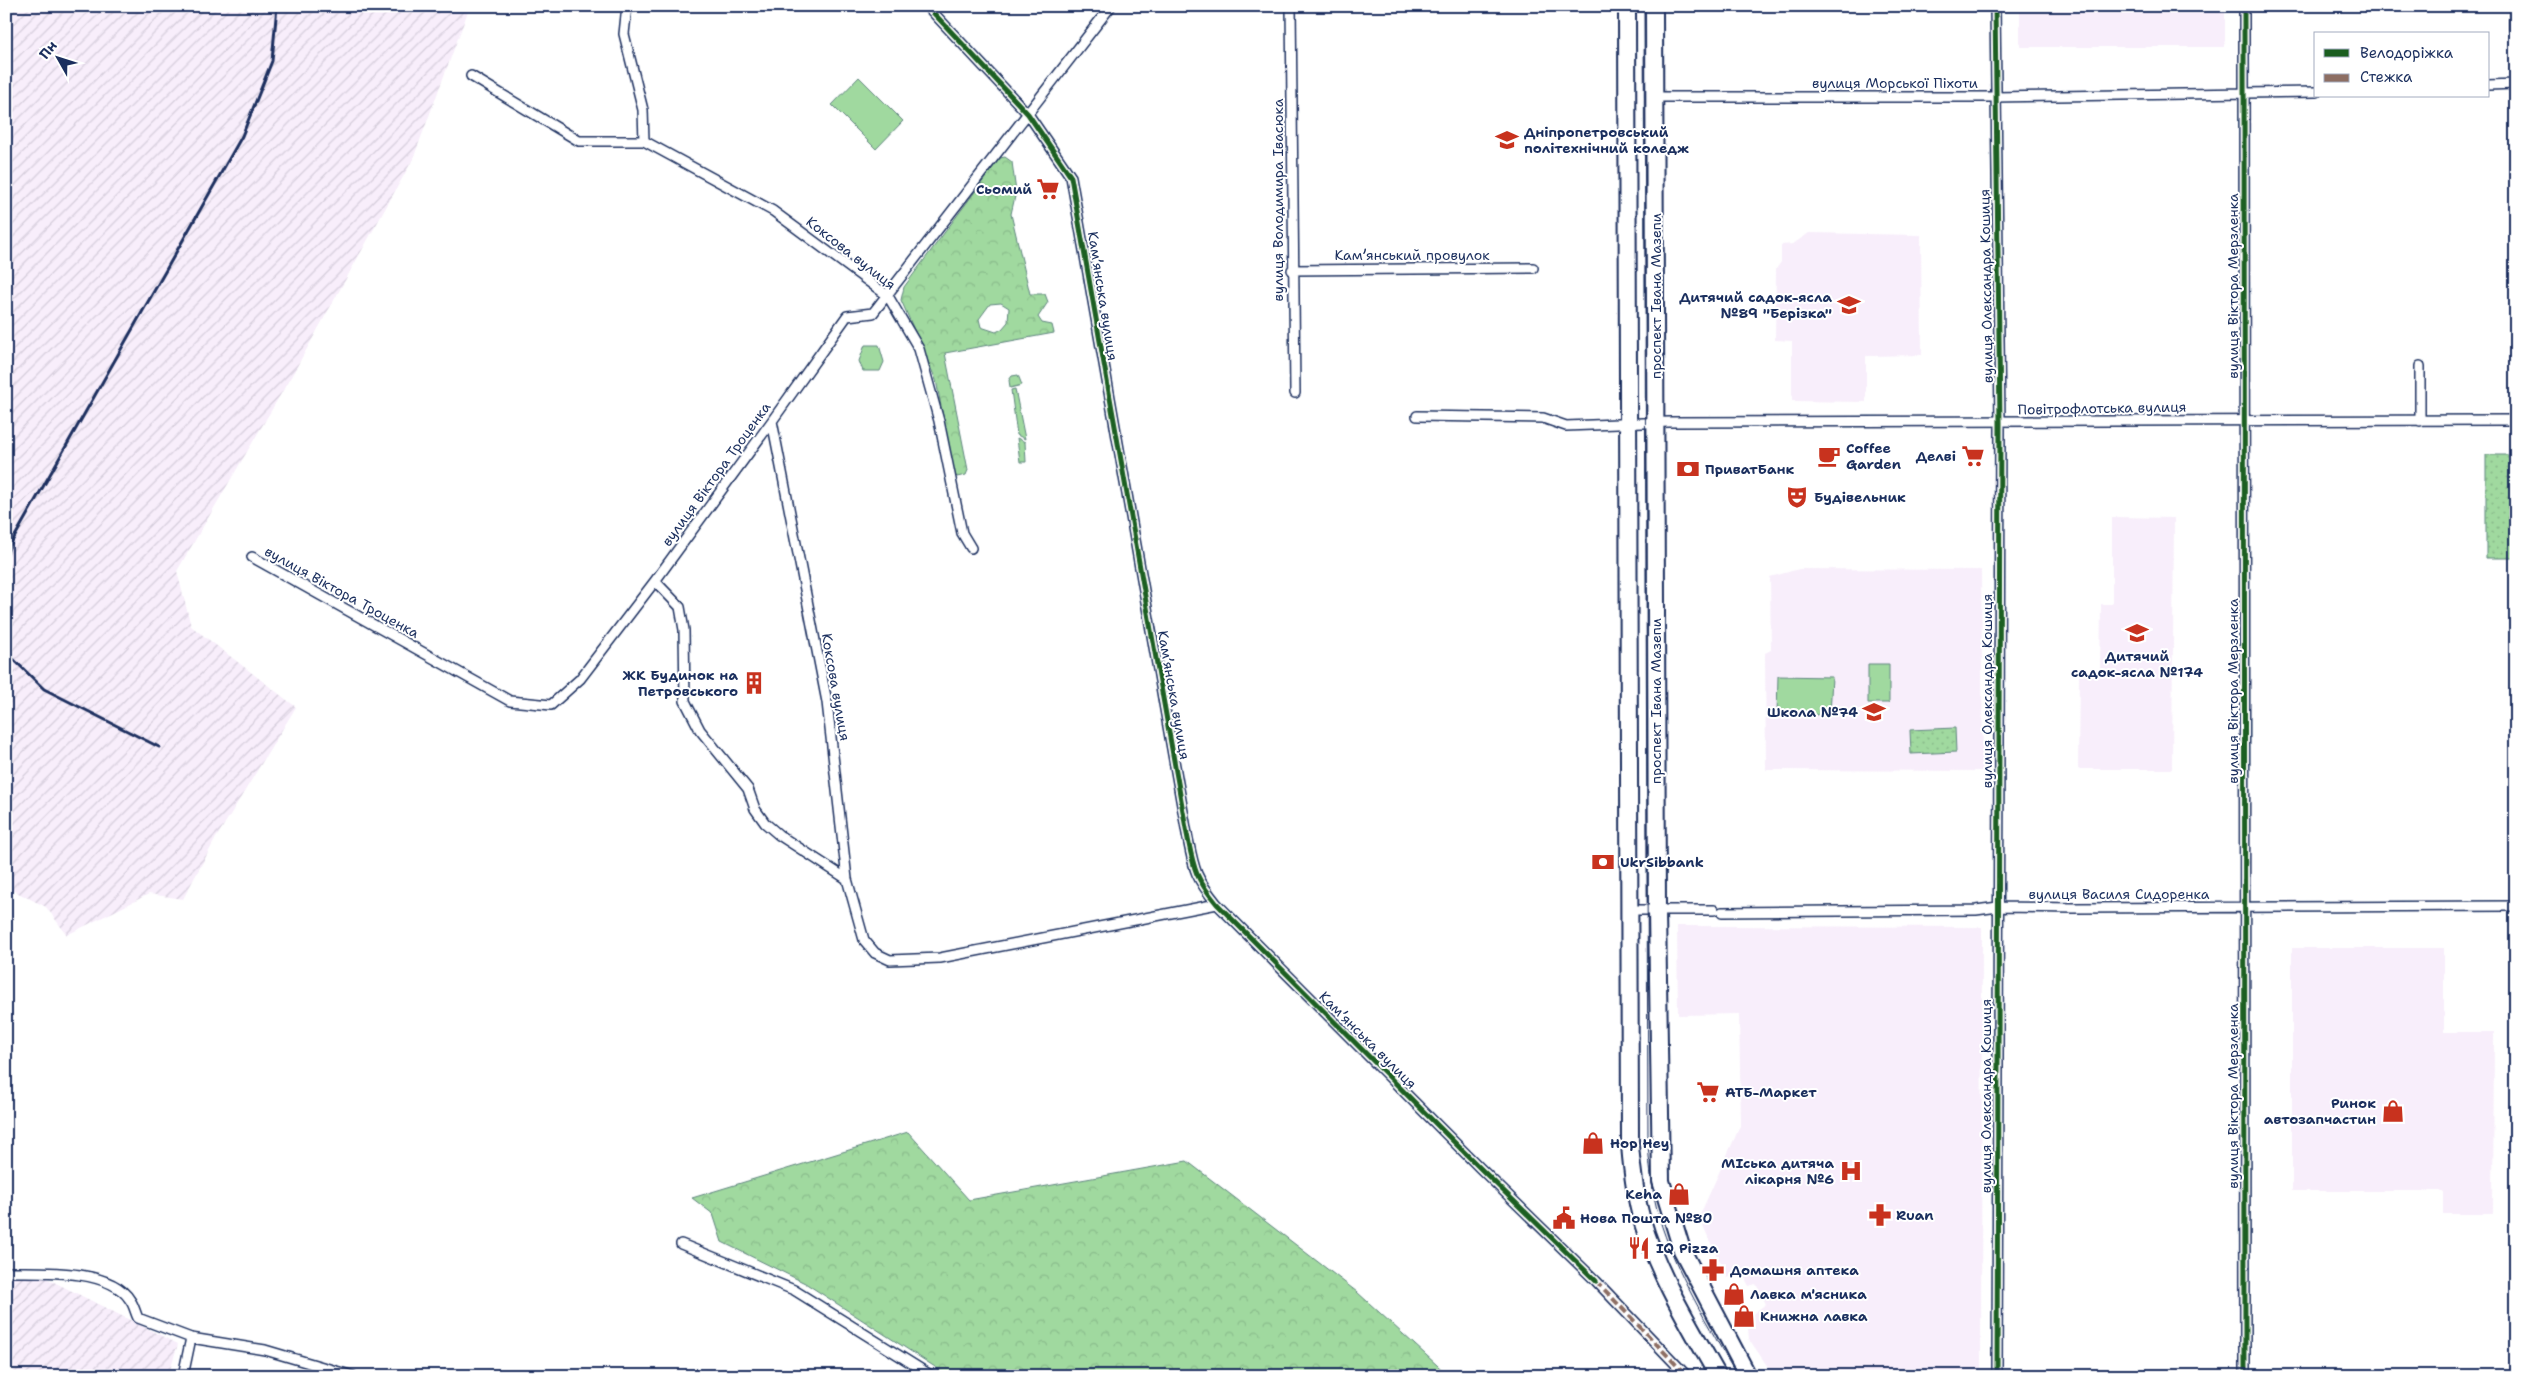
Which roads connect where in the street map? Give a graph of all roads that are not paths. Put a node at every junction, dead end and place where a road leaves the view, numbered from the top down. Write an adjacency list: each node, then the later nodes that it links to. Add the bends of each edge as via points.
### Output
1 (627, 6): 19 (street, via 624,34 643,110)
2 (927, 6): 18 (street, Камʼянська вулиця)
3 (1111, 6): 18 (street, вулиця Віктора Троценка)
4 (1291, 6): 21 (street, вулиця Володимира Івасюка)
5 (1627, 6): 32 (highway, проспект Івана Мазепи)
6 (1654, 6): 16 (highway, проспект Івана Мазепи)
7 (1995, 6): 17 (street, вулиця Олександра Кошиця)
8 (2244, 6): 15 (street, вулиця Віктора Мерзленка)
9 (2516, 6): 10 (street)
10 (2516, 29)
11 (471, 76): 19 (street, Коксова вулиця, via 579,141)
12 (2516, 84): 13 (street)
13 (2490, 85)
14 (2314, 92): 15 (street, вулиця Морської Піхоти)
15 (2244, 94): 17 (street, вулиця Морської Піхоти); 26 (street, вулиця Віктора Мерзленка)
16 (1654, 97): 17 (street, вулиця Морської Піхоти); 30 (highway, проспект Івана Мазепи)
17 (1994, 97): 31 (street, вулиця Олександра Кошиця)
18 (1028, 114): 22 (street, вулиця Віктора Троценка); 37 (street, Камʼянська вулиця, via 1071,178 1194,872)
19 (644, 141): 22 (street, Коксова вулиця, via 773,211)
20 (1532, 268): 21 (street, Камʼянський провулок)
21 (1292, 270): 24 (street, вулиця Володимира Івасюка)
22 (888, 296): 28 (street, вулиця Віктора Троценка, via 873,313 847,316); 33 (street, Коксова вулиця, via 919,349 939,421 962,533)
23 (2420, 366): 29 (street)
24 (1295, 393)
25 (1417, 416): 32 (street, via 1542,418 1566,426)
26 (2244, 419): 29 (street, Повітрофлотська вулиця); 31 (street, Повітрофлотська вулиця); 40 (street, вулиця Віктора Мерзленка)
27 (2516, 420): 29 (street, Повітрофлотська вулиця)
28 (772, 421): 35 (street, вулиця Віктора Троценка); 36 (street, Коксова вулиця, via 827,702)
29 (2420, 421)
30 (1657, 422): 31 (street, Повітрофлотська вулиця); 32 (street, Повітрофлотська вулиця); 42 (highway, проспект Івана Мазепи)
31 (2000, 422): 38 (street, вулиця Олександра Кошиця)
32 (1629, 424): 41 (highway, проспект Івана Мазепи)
33 (971, 548)
34 (252, 557): 35 (street, вулиця Віктора Троценка, via 510,701 551,705 580,679)
35 (655, 581): 36 (street, via 680,607 684,630 685,701 700,730 748,789 755,809 765,823)
36 (847, 879): 37 (street, Коксова вулиця, via 864,940 875,953 890,960 950,956)
37 (1217, 904): 49 (street, Камʼянська вулиця, via 1596,1281)
38 (1998, 906): 40 (street, вулиця Василя Сидоренка); 42 (street, вулиця Василя Сидоренка, via 1976,910); 52 (street, вулиця Олександра Кошиця)
39 (2516, 906): 40 (street, вулиця Василя Сидоренка)
40 (2244, 908): 53 (street, вулиця Віктора Мерзленка)
41 (1629, 910): 42 (street, вулиця Василя Сидоренка); 50 (highway, проспект Івана Мазепи, via 1630,1144 1638,1202 1658,1263)
42 (1657, 910): 51 (highway, проспект Івана Мазепи, via 1661,1181 1682,1250)
43 (681, 1244): 48 (street, via 794,1290)
44 (6, 1272): 45 (street, via 61,1273 115,1286 130,1299 138,1318)
45 (191, 1338): 46 (street); 47 (street, via 265,1350)
46 (183, 1376)
47 (353, 1376)
48 (932, 1376)
49 (1687, 1376)
50 (1718, 1376)
51 (1748, 1376)
52 (1997, 1376)
53 (2245, 1376)

